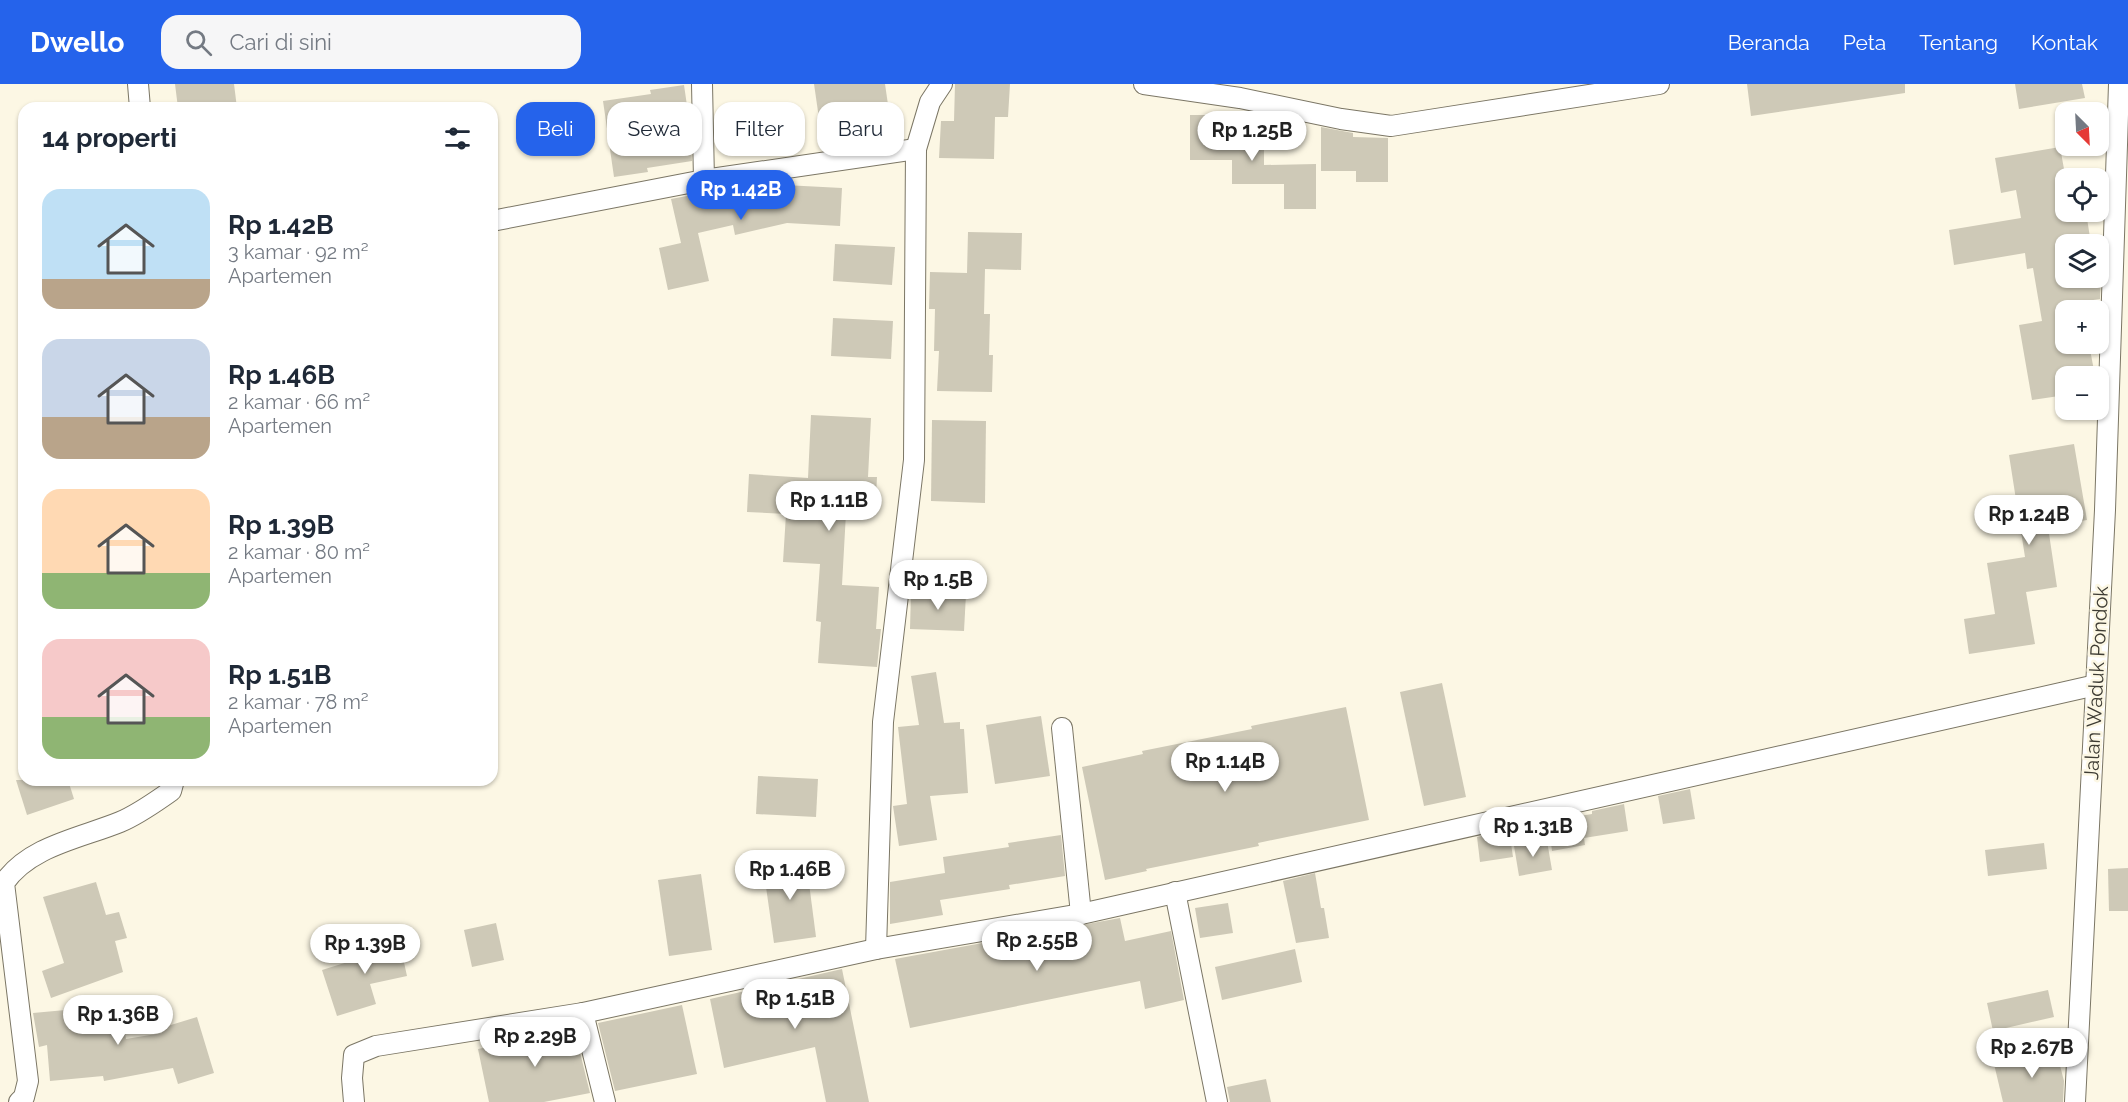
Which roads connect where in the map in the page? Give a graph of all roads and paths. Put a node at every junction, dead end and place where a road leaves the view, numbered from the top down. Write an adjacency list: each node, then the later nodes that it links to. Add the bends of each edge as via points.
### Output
1 (138, 84): 7 (street)
2 (702, 84): 9 (street)
3 (942, 84): 8 (street, via 930,102)
4 (1144, 84): 5 (street, via 1391,126)
5 (1659, 84)
6 (2119, 84): 11 (street, Jalan Waduk Pondok)
7 (140, 102)
8 (916, 149): 9 (street); 16 (street, via 914,459 883,722)
9 (704, 180): 10 (street)
10 (498, 220)
11 (2096, 685): 14 (street); 22 (street, Jalan Waduk Pondok)
12 (1062, 728): 15 (street)
13 (172, 786): 18 (street, via 144,810 123,821 29,857 4,883 27,1081)
14 (1176, 892): 15 (street); 21 (street)
15 (1081, 914): 16 (street)
16 (876, 949): 17 (street)
17 (583, 1013): 19 (street, via 359,1051 352,1061); 20 (street)
18 (19, 1102)
19 (354, 1102)
20 (605, 1102)
21 (1217, 1102)
22 (2075, 1102)

